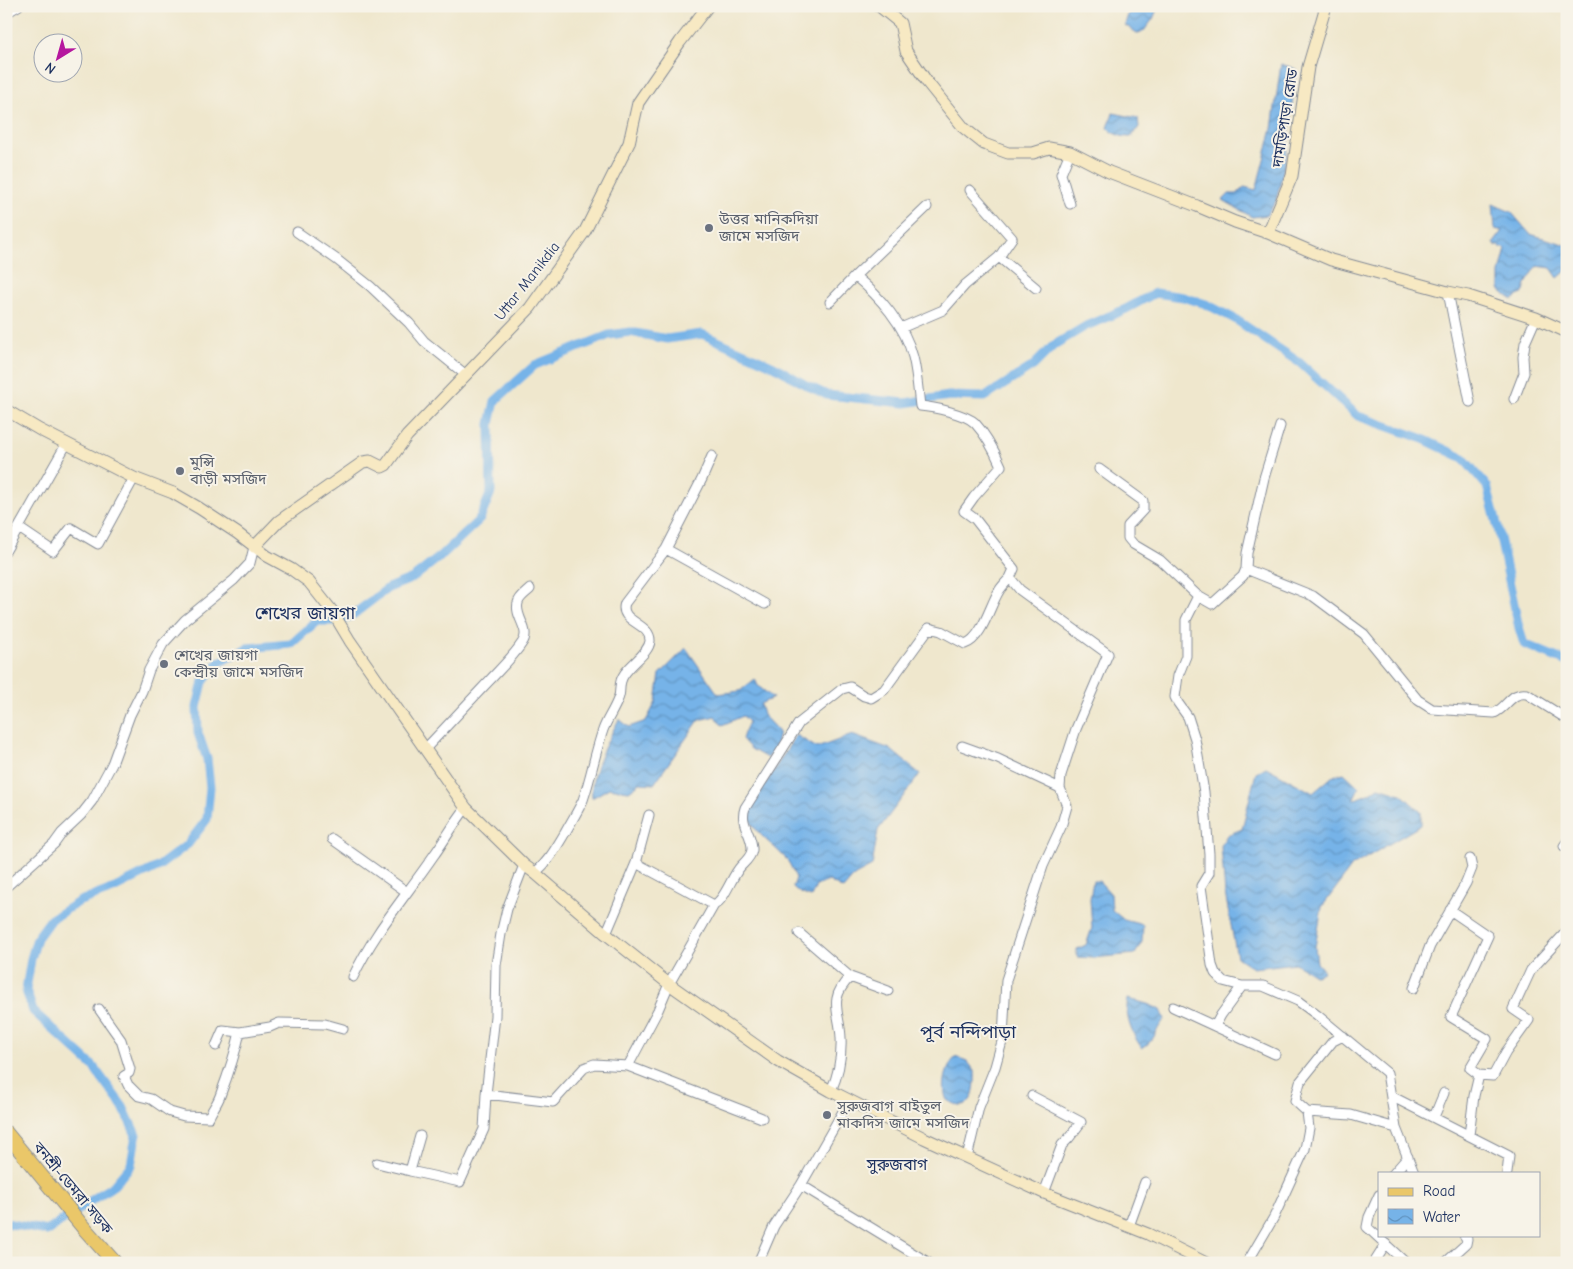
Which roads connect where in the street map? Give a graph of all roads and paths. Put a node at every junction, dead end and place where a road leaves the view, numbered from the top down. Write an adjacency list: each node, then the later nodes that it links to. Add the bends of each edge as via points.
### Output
1 (18, 6): 5 (street)
2 (708, 6): 20 (main road, Uttar Manikdia, via 638,103 629,143 585,232 530,308)
3 (879, 6): 6 (main road, via 900,23 906,51 927,82 964,128 984,144 1008,153 1033,153 1049,148)
4 (1326, 6): 11 (main road, দামড়িপাড়া রোড, via 1308,67 1292,176)
5 (6, 13)
6 (1070, 152): 8 (street, via 1061,174); 11 (main road, via 1109,172)
7 (970, 190): 12 (street, via 1012,238)
8 (1070, 204)
9 (927, 207): 13 (street)
10 (297, 232): 20 (street, via 370,286 424,342)
11 (1268, 233): 15 (main road, via 1332,260)
12 (998, 257): 14 (street); 18 (street, via 965,285 943,310)
13 (855, 276): 16 (street); 18 (street, via 869,288)
14 (1036, 288)
15 (1448, 292): 17 (main road); 22 (street)
16 (830, 302)
17 (1536, 318): 19 (main road); 21 (street, via 1526,343 1524,373)
18 (901, 328): 34 (street, via 913,356 920,406 953,413 974,422 1001,466 964,511 975,519 1014,569)
19 (1567, 332)
20 (466, 375): 30 (main road, Uttar Manikdia, via 407,436 386,465 382,468 370,461 363,462 279,520)
21 (1514, 400)
22 (1470, 402)
23 (6, 410): 25 (main road)
24 (1280, 426): 33 (street, via 1246,553)
25 (67, 443): 28 (main road); 29 (street)
26 (712, 456): 31 (street)
27 (1099, 469): 36 (street, via 1143,501 1143,510 1128,526 1128,538 1160,560)
28 (134, 478): 29 (street, via 98,544 70,528 53,551); 30 (main road, via 199,508)
29 (19, 528): 32 (street)
30 (254, 547): 40 (main road, via 309,582); 49 (street, via 250,563 185,620 163,644 149,670 112,764 92,801 54,844)
31 (666, 549): 37 (street); 48 (street, via 623,608 649,635 650,642 622,677 618,699 604,728 583,800 554,852)
32 (6, 550)
33 (1246, 569): 36 (street, via 1243,576 1212,604); 38 (street, via 1313,596 1364,634 1418,700 1432,710 1494,713 1520,692)
34 (1010, 578): 41 (street, via 1020,590 1108,654 1076,729); 51 (street, via 999,591 971,642 965,644 929,628 884,690 871,698 854,688 842,689 799,723 745,808 743,821 751,854 735,873 720,902)
35 (530, 589): 40 (street, via 517,605 524,625 524,641)
36 (1198, 596): 59 (street, via 1186,620 1186,656 1178,676 1175,697 1188,717 1195,738 1204,792 1209,863 1201,886 1212,965 1223,981)
37 (764, 604)
38 (1567, 719)
39 (962, 746): 41 (street)
40 (426, 748): 42 (main road)
41 (1060, 788): 86 (street, via 1067,806 1006,980 1003,1038 979,1107)
42 (466, 808): 47 (main road); 50 (street)
43 (650, 815): 46 (street)
44 (332, 839): 50 (street)
45 (1470, 859): 52 (street, via 1472,868)
46 (636, 864): 51 (street); 55 (street)
47 (524, 865): 48 (main road); 74 (street, via 501,934)
48 (535, 873): 55 (main road)
49 (6, 887)
50 (407, 892): 56 (street, via 374,936)
51 (714, 905): 58 (street)
52 (1450, 910): 60 (street, via 1430,946); 71 (street, via 1488,936 1451,1017 1486,1039 1470,1068)
53 (1567, 931): 71 (street, via 1531,970 1519,993 1513,1009 1529,1020 1493,1076)
54 (799, 933): 57 (street)
55 (606, 934): 58 (main road)
56 (353, 977)
57 (850, 978): 61 (street); 72 (street, via 837,994 840,1061 838,1077)
58 (669, 984): 70 (street); 72 (main road, via 778,1061)
59 (1242, 986): 64 (street); 67 (street, via 1263,986 1298,1001)
60 (1414, 988)
61 (888, 991)
62 (1173, 1008): 64 (street)
63 (99, 1009): 66 (street, via 121,1040 130,1069 124,1076 128,1085 138,1096 184,1116 209,1117 231,1067)
64 (1215, 1026): 69 (street)
65 (343, 1029): 66 (street, via 325,1024 279,1023)
66 (240, 1032): 68 (street, via 223,1030)
67 (1343, 1036): 76 (street, via 1387,1073); 78 (street, via 1333,1041 1300,1082 1295,1101)
68 (216, 1046)
69 (1275, 1054)
70 (628, 1066): 74 (street, via 594,1064 584,1068 553,1102); 80 (street)
71 (1479, 1075): 83 (street)
72 (831, 1091): 77 (main road)
73 (1444, 1093): 79 (street)
74 (486, 1094): 88 (street, via 484,1129 460,1182)
75 (1032, 1096): 94 (street, via 1081,1122 1062,1144)
76 (1391, 1096): 79 (street); 81 (street)
77 (849, 1101): 86 (main road); 93 (street)
78 (1307, 1112): 81 (street, via 1351,1114); 103 (street, via 1309,1128 1305,1149 1274,1218)
79 (1434, 1117): 83 (street)
80 (762, 1118)
81 (1396, 1128): 85 (street)
82 (6, 1133): 99 (main road, বনশ্রী-ডেমরা সড়ক)
83 (1469, 1135): 91 (street, via 1509,1156)
84 (420, 1136): 88 (street)
85 (1408, 1157): 89 (street); 90 (street)
86 (967, 1158): 94 (main road)
87 (377, 1163): 88 (street)
88 (410, 1171)
89 (1395, 1172)
90 (1414, 1172)
91 (1507, 1172)
92 (1144, 1182): 96 (street)
93 (801, 1185): 100 (street, via 774,1226); 101 (street)
94 (1044, 1193): 96 (main road)
95 (1378, 1197): 98 (street, via 1367,1227)
96 (1129, 1226): 102 (main road)
97 (1465, 1236): 106 (street, via 1466,1244)
98 (1386, 1244): 104 (street); 105 (street)
99 (115, 1263)
100 (758, 1263)
101 (929, 1263)
102 (1206, 1263)
103 (1247, 1263)
104 (1374, 1263)
105 (1406, 1263)
106 (1445, 1263)

